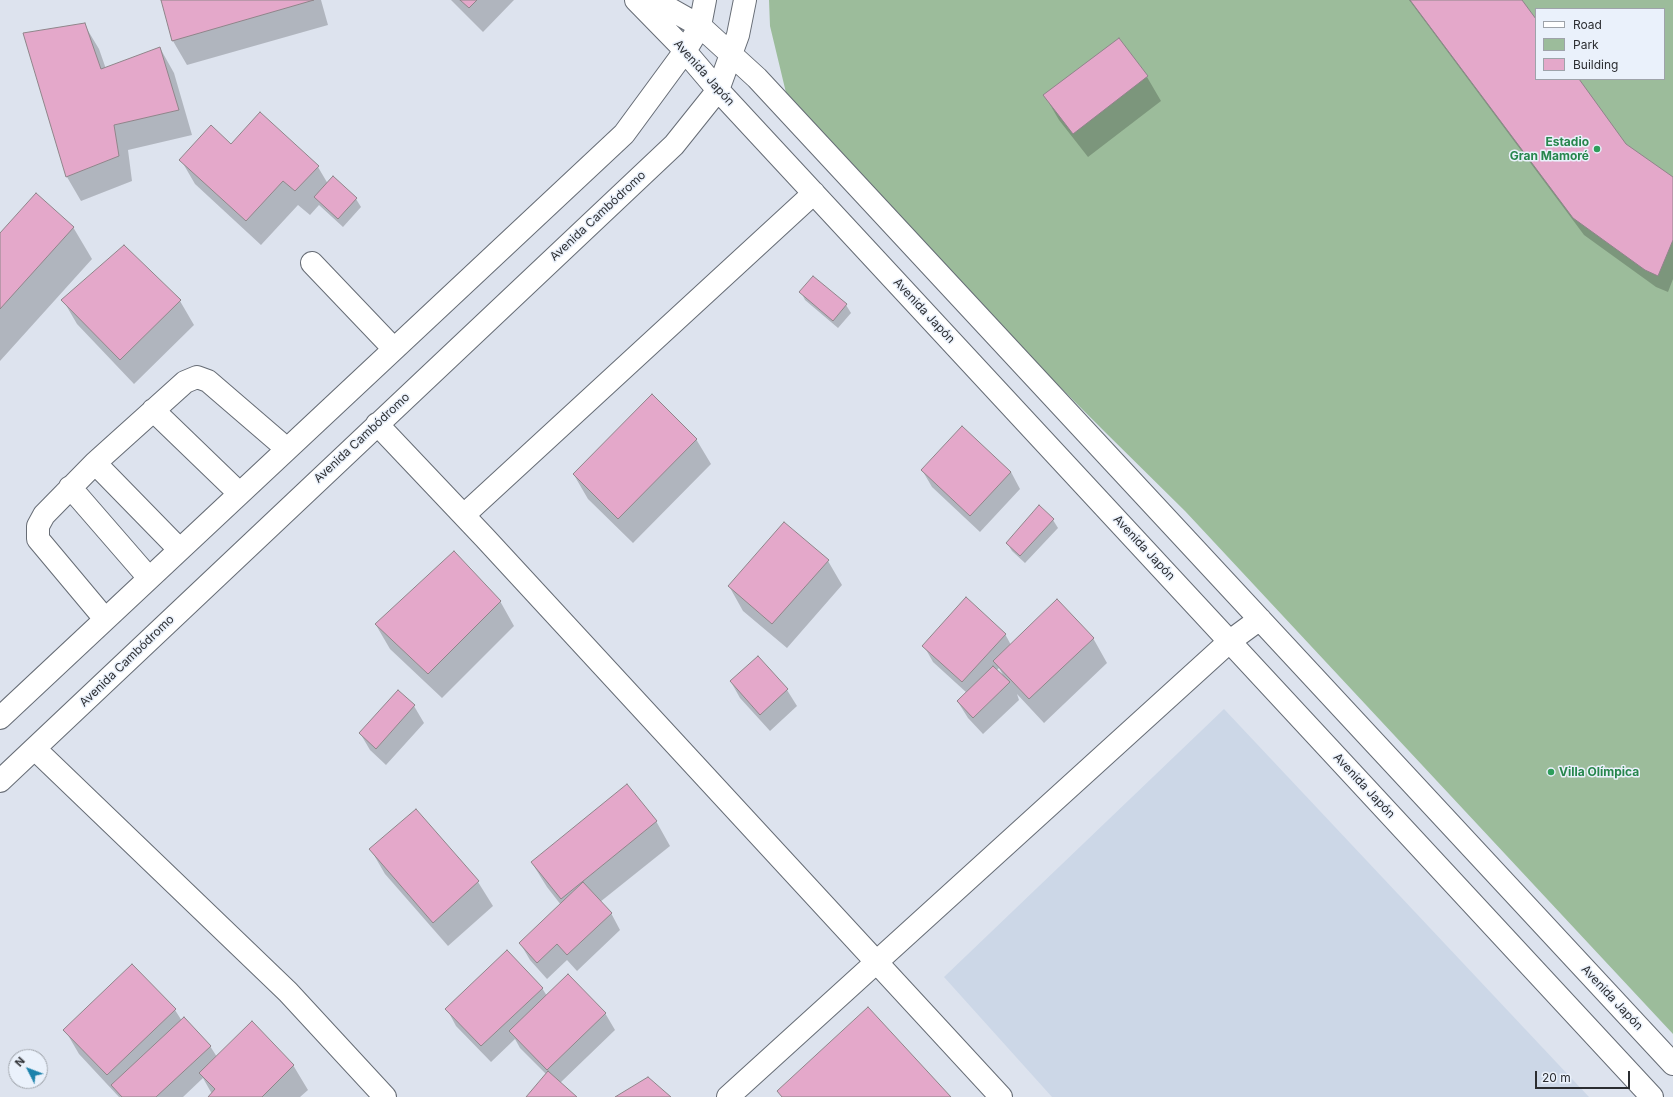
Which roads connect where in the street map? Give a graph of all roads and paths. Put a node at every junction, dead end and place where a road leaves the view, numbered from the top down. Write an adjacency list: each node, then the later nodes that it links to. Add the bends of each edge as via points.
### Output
1 (636, 0): 6 (street, Avenida Japón)
2 (654, 0): 5 (street, Avenida Japón)
3 (705, 0): 5 (street)
4 (745, 0): 7 (street, Avenida Cambódromo)
5 (700, 26): 6 (street); 7 (street, Avenida Japón)
6 (684, 51): 8 (street, Avenida Japón); 11 (street, via 624,134)
7 (731, 54): 8 (street, Avenida Cambódromo); 22 (street, Avenida Japón, via 757,78)
8 (718, 90): 9 (street, Avenida Japón); 13 (street, Avenida Cambódromo, via 674,145)
9 (814, 193): 18 (street); 23 (street, Avenida Japón)
10 (312, 263): 11 (street)
11 (394, 349): 14 (street)
12 (153, 410): 14 (street, via 185,382 197,377 208,380); 15 (street); 17 (street)
13 (377, 424): 18 (street); 25 (street, Avenida Cambódromo)
14 (288, 449): 17 (street)
15 (95, 463): 16 (street); 19 (street)
16 (70, 487): 20 (street); 21 (street, via 44,515 38,526 38,539)
17 (239, 493): 19 (street)
18 (464, 515): 27 (street)
19 (179, 549): 20 (street)
20 (149, 578): 21 (street)
21 (105, 619): 24 (street)
22 (1260, 619): 23 (street); 28 (street, Avenida Japón)
23 (1230, 641): 27 (street); 32 (street, Avenida Japón)
24 (4, 707)
25 (35, 749): 26 (street, Avenida Cambódromo); 29 (street, via 288,992)
26 (0, 781)
27 (877, 961): 30 (street); 31 (street)
28 (1673, 1064)
29 (385, 1097)
30 (728, 1097)
31 (1001, 1097)
32 (1652, 1097)

